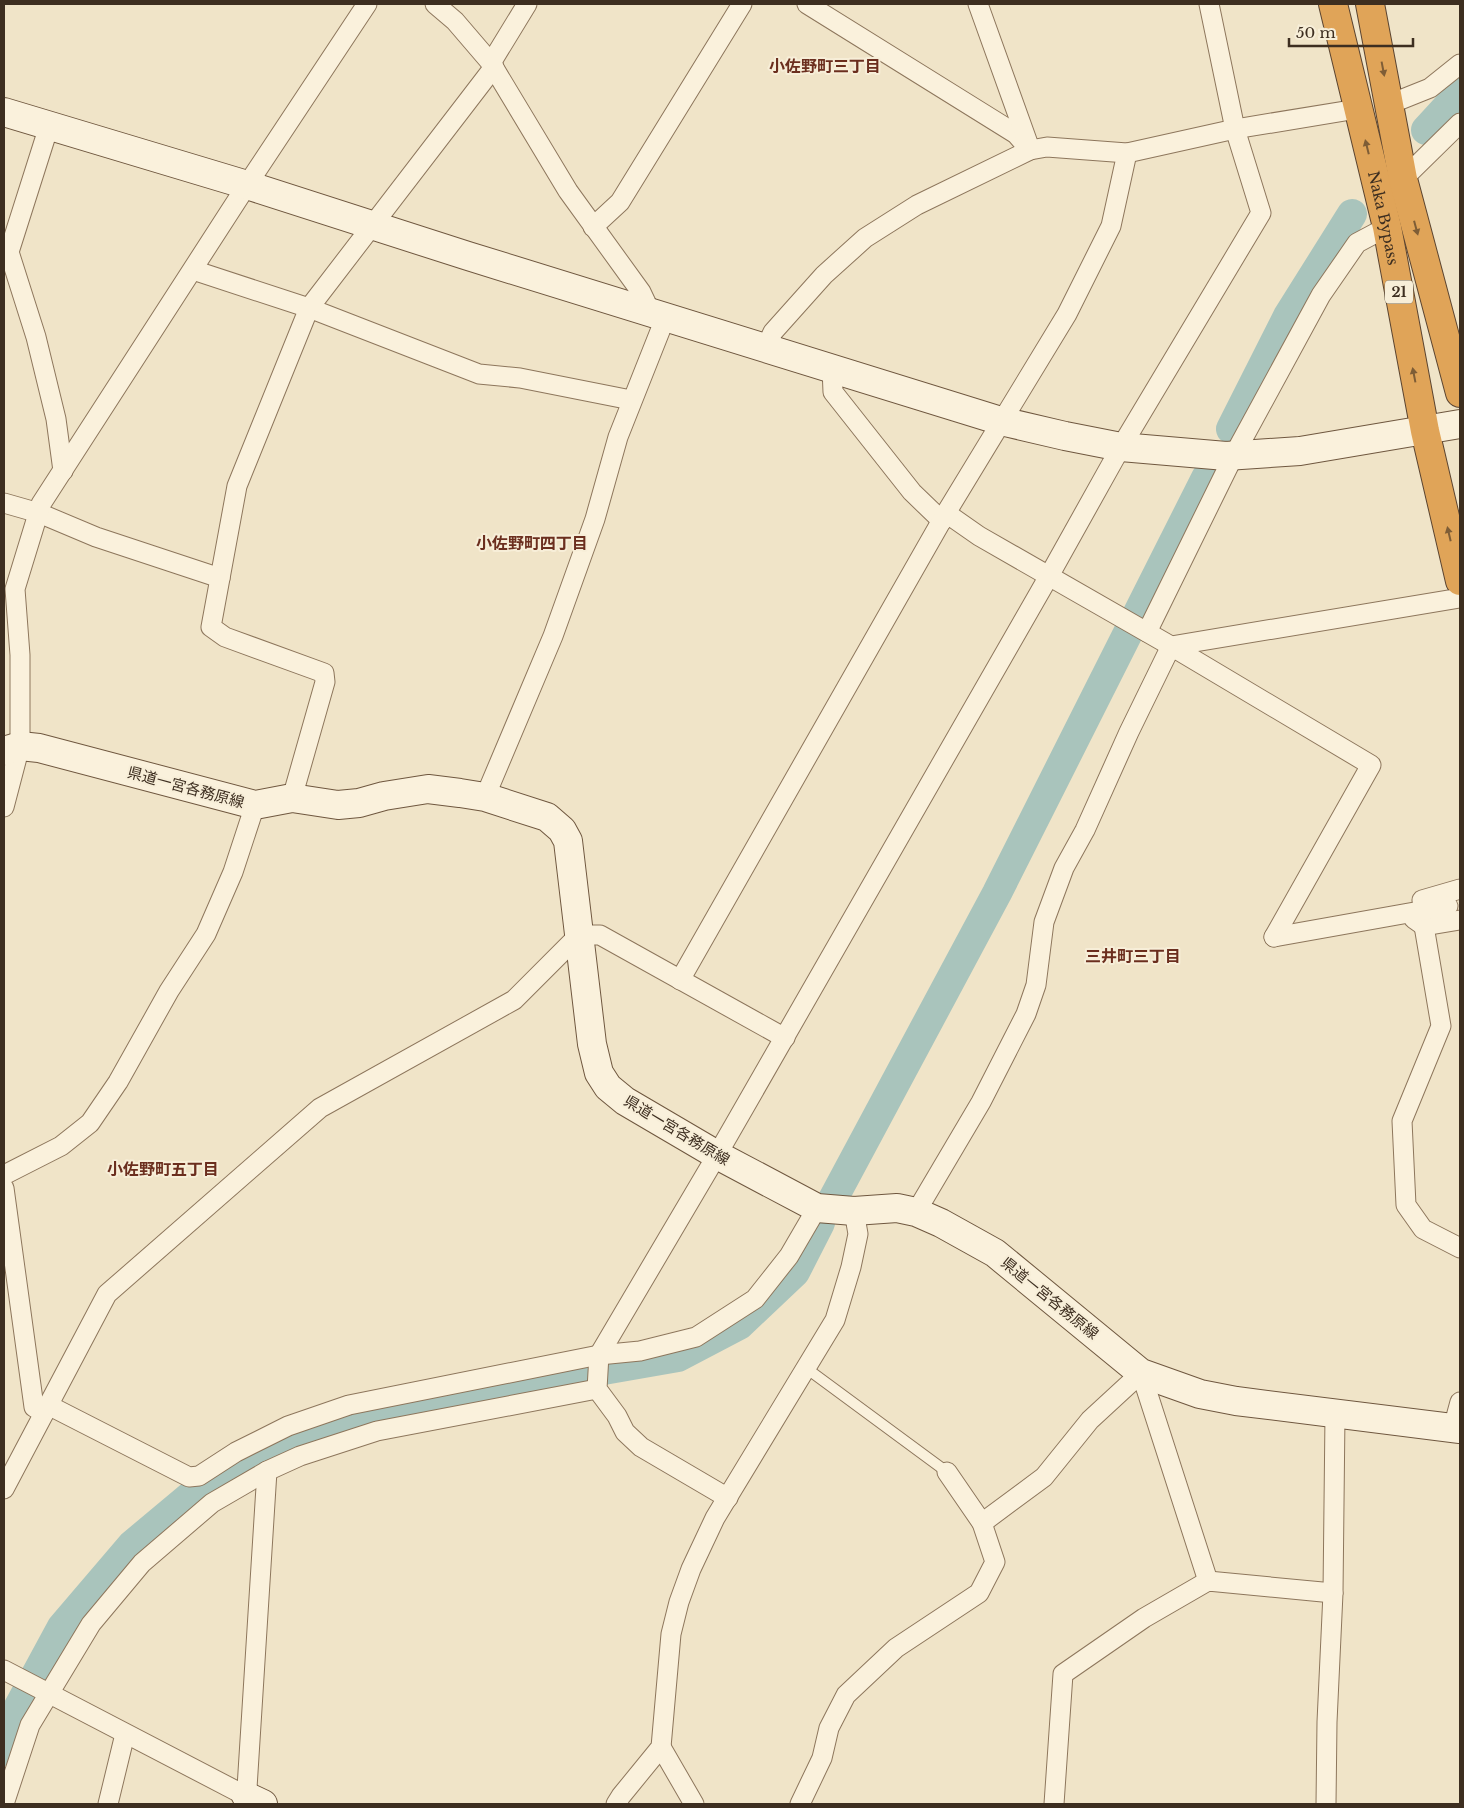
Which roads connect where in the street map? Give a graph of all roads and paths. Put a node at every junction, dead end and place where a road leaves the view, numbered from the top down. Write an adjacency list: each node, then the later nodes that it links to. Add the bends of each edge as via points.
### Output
1 (367, 4): 21 (street)
2 (435, 4): 11 (street, via 455,20)
3 (527, 4): 11 (street)
4 (742, 4): 23 (street, via 620,202)
5 (807, 4): 18 (street, via 1016,134)
6 (978, 4): 18 (street)
7 (1209, 4): 17 (street)
8 (1333, 4): 13 (highway, Naka Bypass / 21)
9 (1370, 4): 12 (highway, Naka Bypass / 21, one-way to 12)
10 (1460, 64): 12 (street, via 1430,88)
11 (493, 65): 22 (street); 23 (street, via 568,192)
12 (1390, 104): 20 (highway, Naka Bypass / 21)
13 (1357, 109): 17 (street); 24 (highway, Naka Bypass / 21, one-way to 13)
14 (4, 112): 16 (main road)
15 (1460, 123): 20 (street)
16 (50, 126): 21 (main road); 37 (street, via 9,252 36,337 56,419)
17 (1235, 129): 19 (street); 35 (street, via 1260,213)
18 (1030, 150): 19 (street, via 1047,147); 28 (street, via 917,205 865,238 824,274 773,332)
19 (1127, 153): 32 (street, via 1111,226 1067,314)
20 (1403, 179): 30 (highway, Naka Bypass / 21, one-way to 30)
21 (248, 185): 22 (main road); 25 (street)
22 (374, 226): 26 (street); 27 (main road)
23 (593, 227): 27 (street)
24 (1387, 227): 34 (highway, Naka Bypass / 21, one-way to 24); 36 (street, via 1357,243 1321,295)
25 (193, 270): 26 (street); 37 (street)
26 (309, 308): 31 (street, via 479,374 520,378); 42 (street, via 237,486)
27 (658, 313): 28 (main road); 31 (street)
28 (766, 347): 29 (main road)
29 (832, 368): 32 (main road); 40 (street, via 833,392 912,492)
30 (1460, 393)
31 (631, 400): 48 (street, via 595,518 553,636)
32 (1001, 421): 35 (main road); 40 (street)
33 (1460, 424): 34 (main road)
34 (1425, 431): 36 (main road, via 1300,451); 43 (highway, Naka Bypass / 21, one-way to 34)
35 (1121, 447): 36 (main road); 41 (street)
36 (1234, 455): 45 (street)
37 (63, 470): 39 (street)
38 (4, 503): 39 (street)
39 (39, 513): 42 (street, via 96,537); 47 (street, via 15,589 20,655)
40 (944, 517): 41 (street); 58 (street)
41 (1050, 576): 45 (street); 59 (street)
42 (220, 578): 49 (street, via 211,627 225,637 324,673 325,682)
43 (1460, 581)
44 (1460, 598): 46 (street)
45 (1137, 626): 46 (street)
46 (1171, 646): 54 (street, via 1371,765 1274,936); 65 (street, via 1086,830 1064,868 1044,922 1036,985 1026,1014 981,1102)
47 (12, 748): 50 (main road, 県道一宮各務原線, via 39,748); 51 (street)
48 (485, 797): 49 (main road, 県道一宮各務原線, via 428,789 338,805); 57 (main road, 県道一宮各務原線, via 547,817 562,830 568,841)
49 (292, 798): 50 (main road, 県道一宮各務原線)
50 (255, 805): 61 (street, via 233,872 206,934 90,1124 61,1146)
51 (4, 807)
52 (1460, 889): 54 (street, via 1414,902)
53 (1448, 906): 54 (street)
54 (1404, 913): 56 (street)
55 (1460, 920): 56 (street)
56 (1424, 926): 66 (street, via 1441,1026 1402,1121 1406,1205 1423,1230)
57 (579, 935): 58 (street, via 600,935); 60 (main road, 県道一宮各務原線, via 592,1044 599,1073 608,1087 625,1101); 72 (street, via 514,1000 320,1108 107,1294)
58 (680, 980): 59 (street)
59 (785, 1038): 60 (street)
60 (717, 1155): 63 (main road, 県道一宮各務原線); 67 (street)
61 (7, 1167)
62 (4, 1188): 72 (street, via 34,1407)
63 (817, 1208): 64 (main road, 県道一宮各務原線); 67 (street, via 789,1256 755,1299 696,1337)
64 (854, 1211): 65 (main road, 県道一宮各務原線, via 897,1208); 68 (street, via 858,1234 835,1320)
65 (916, 1212): 69 (main road, 県道一宮各務原線, via 995,1253)
66 (1460, 1248)
67 (598, 1358): 70 (street); 72 (street, via 349,1405 288,1426 236,1452 198,1476 189,1477)
68 (806, 1368): 76 (lane); 78 (street)
69 (1141, 1372): 73 (main road, 県道一宮各務原線, via 1200,1394); 79 (street, via 1090,1420 1044,1477); 80 (street)
70 (597, 1384): 75 (street, via 377,1430 300,1456); 78 (street, via 625,1432 641,1447)
71 (1460, 1402): 74 (street)
72 (46, 1409): 77 (street)
73 (1334, 1414): 74 (main road, 県道一宮各務原線); 81 (street)
74 (1456, 1428)
75 (267, 1471): 83 (street, via 212,1503 142,1563 91,1624); 86 (street)
76 (947, 1472): 79 (street)
77 (4, 1490)
78 (728, 1498): 85 (street, via 715,1518 679,1602 671,1634)
79 (982, 1523): 91 (street, via 995,1562 979,1593 896,1648 846,1695 828,1728 822,1758)
80 (1208, 1581): 81 (street); 92 (street, via 1144,1618 1062,1674)
81 (1333, 1593): 93 (street)
82 (4, 1670): 83 (street)
83 (44, 1691): 84 (street); 87 (street)
84 (125, 1734): 86 (street); 88 (street)
85 (661, 1747): 89 (street); 90 (street)
86 (252, 1801)
87 (4, 1804)
88 (108, 1804)
89 (616, 1804)
90 (694, 1804)
91 (800, 1804)
92 (1054, 1804)
93 (1326, 1804)

